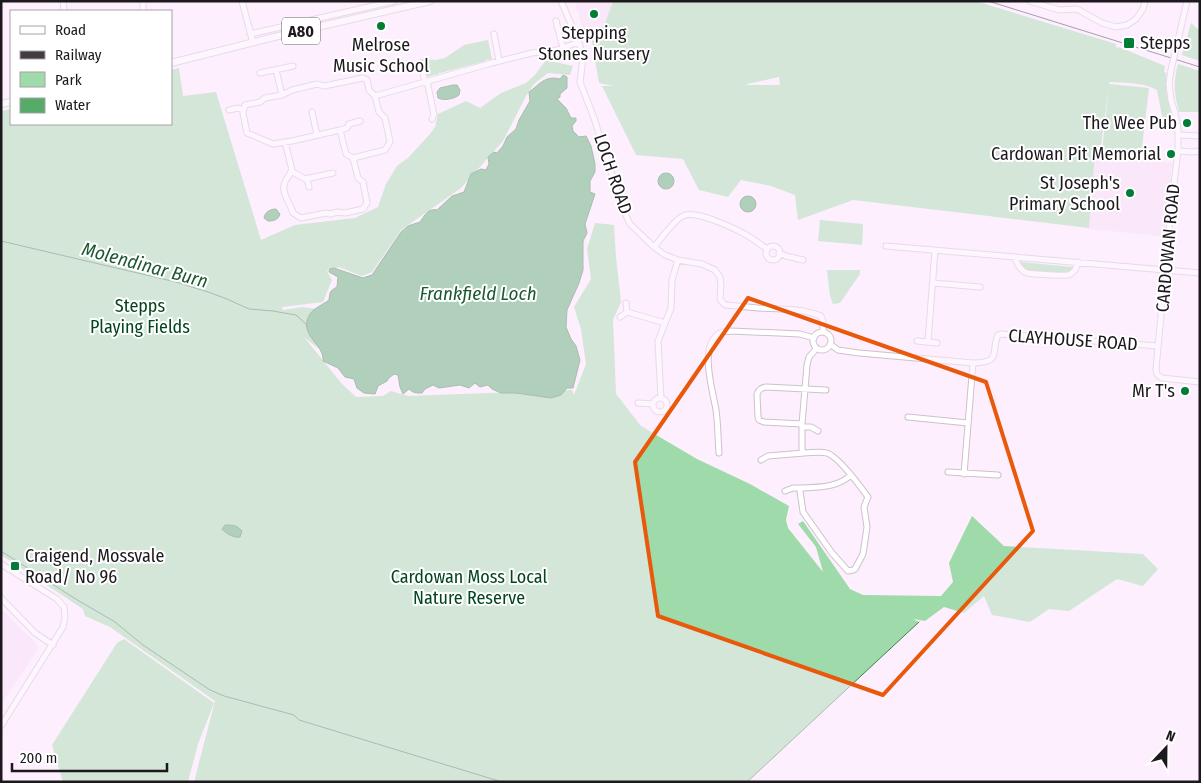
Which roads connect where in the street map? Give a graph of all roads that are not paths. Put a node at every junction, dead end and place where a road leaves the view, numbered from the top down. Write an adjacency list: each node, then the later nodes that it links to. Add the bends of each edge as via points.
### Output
1 (242, 1): 10 (street)
2 (394, 1): 10 (street)
3 (430, 1): 8 (main road, A80)
4 (561, 1): 12 (street, LOCH ROAD)
5 (1030, 1): 6 (street, via 1059,10 1077,9 1116,27 1136,19)
6 (1145, 1)
7 (1187, 1): 31 (street, CARDOWAN ROAD, bridge, via 1170,84)
8 (420, 2): 13 (main road, A80)
9 (556, 21): 14 (street)
10 (250, 34): 13 (street)
11 (494, 34): 15 (street)
12 (579, 42): 14 (street); 42 (street, LOCH ROAD, via 583,58 580,82 623,209 630,224)
13 (253, 43): 16 (main road, A80)
14 (563, 48): 15 (street)
15 (499, 61): 21 (street)
16 (172, 63)
17 (420, 63): 21 (street)
18 (293, 66): 19 (street)
19 (276, 70): 20 (street); 22 (street)
20 (260, 73)
21 (426, 82): 23 (street); 27 (street, via 434,115)
22 (282, 95): 23 (street, via 318,84 324,86 363,78); 25 (street, via 245,105)
23 (375, 96): 36 (street, via 390,142 385,150)
24 (229, 110): 25 (street)
25 (243, 110): 33 (street, via 247,133 273,144)
26 (312, 112): 30 (street)
27 (432, 119)
28 (360, 121): 29 (street)
29 (340, 130): 30 (street); 36 (street, via 346,154)
30 (317, 135): 33 (street)
31 (1179, 135): 32 (street); 34 (street, CARDOWAN ROAD)
32 (1200, 136)
33 (286, 142): 37 (street)
34 (1178, 151): 35 (street); 50 (street, CARDOWAN ROAD)
35 (1200, 151)
36 (353, 158): 37 (street, via 367,203 363,209 345,213 301,218 293,213 284,186)
37 (291, 171): 39 (street)
38 (333, 173): 39 (street)
39 (307, 178): 40 (street)
40 (309, 188)
41 (886, 246): 44 (street)
42 (654, 247): 43 (street, via 680,216 688,213 726,224); 47 (street, LOCH ROAD)
43 (768, 249): 45 (street, via 774,247); 45 (street, via 766,255 770,260 776,259)
44 (934, 250): 46 (street); 52 (street)
45 (779, 253): 48 (street)
46 (1015, 257): 49 (street); 49 (street, via 1022,270 1039,274 1066,276 1075,270)
47 (678, 260): 57 (street, via 672,280 671,308); 58 (street, LOCH ROAD, via 715,270 720,277 720,300 723,303 815,313 821,316)
48 (803, 260)
49 (1078, 262): 50 (street)
50 (1166, 270): 51 (street); 64 (street, CARDOWAN ROAD)
51 (1200, 273)
52 (933, 283): 53 (street); 61 (street)
53 (980, 287)
54 (626, 303): 55 (street)
55 (627, 312): 56 (street); 57 (street)
56 (620, 318)
57 (665, 323): 70 (street, via 658,341)
58 (823, 332): 59 (street); 63 (street, via 829,336)
59 (814, 338): 65 (street, via 813,344); 77 (street, via 800,334 731,331 715,337 708,360)
60 (917, 341): 61 (street)
61 (928, 342): 62 (street)
62 (937, 343)
63 (830, 344): 65 (street, via 824,350); 66 (street, CLAYHOUSE ROAD, via 838,350 860,353)
64 (1158, 346): 66 (street, CLAYHOUSE ROAD, via 1002,334 996,338 992,358); 67 (street, CARDOWAN ROAD, via 1156,370 1159,376)
65 (817, 348): 68 (street, via 807,360)
66 (973, 363): 74 (street)
67 (1200, 382)
68 (805, 388): 69 (street); 75 (street); 75 (street, via 766,387 760,388 757,394 760,420)
69 (826, 390)
70 (661, 398): 72 (street); 72 (street, via 667,405 666,410 657,412)
71 (638, 403): 72 (street)
72 (653, 404)
73 (908, 417): 74 (street)
74 (968, 423): 81 (street)
75 (802, 425): 76 (street); 78 (street)
76 (818, 431)
77 (719, 453)
78 (804, 453): 79 (street, via 768,456); 82 (street, via 827,453)
79 (761, 460)
80 (948, 472): 81 (street)
81 (964, 474): 83 (street)
82 (851, 475): 84 (street, via 832,485); 84 (street, via 868,497 864,507 867,527 863,554 851,571 845,570 803,512)
83 (998, 475)
84 (801, 488): 85 (street)
85 (785, 492)
86 (1, 564): 88 (street, via 57,599 64,607 63,627)
87 (1, 598): 88 (street, via 35,633)
88 (53, 645): 89 (street)
89 (1, 726)

